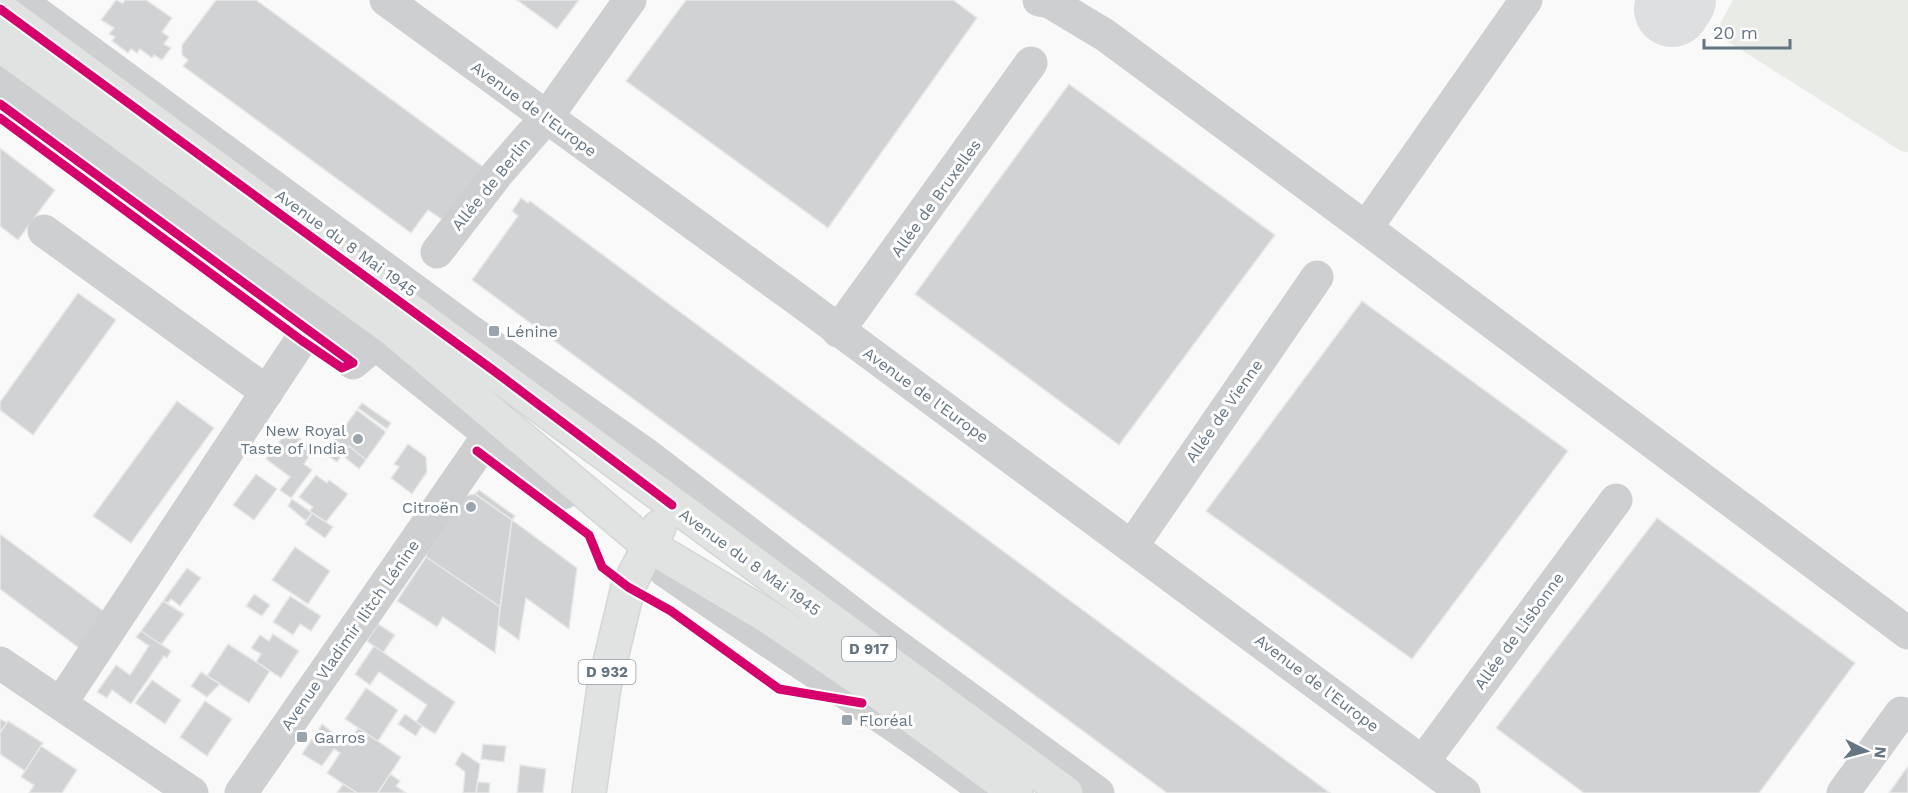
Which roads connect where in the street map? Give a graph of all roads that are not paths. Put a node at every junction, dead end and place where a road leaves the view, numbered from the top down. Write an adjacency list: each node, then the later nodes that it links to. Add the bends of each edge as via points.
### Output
1 (19, 0): 21 (street)
2 (386, 0): 11 (street, Avenue de l'Europe)
3 (630, 0): 11 (street, Allée de Berlin)
4 (1039, 0): 12 (street, via 1050,2 1104,35)
5 (1526, 0): 12 (street)
6 (0, 9): 21 (main road, Avenue du 8 Mai 1945, via 491,368)
7 (0, 45): 18 (main road, Avenue du 8 Mai 1945)
8 (1031, 63): 17 (street, Allée de Bruxelles)
9 (0, 68): 18 (street)
10 (0, 105): 16 (street, Avenue du 8 Mai 1945)
11 (546, 118): 14 (street, Allée de Berlin); 17 (street, Avenue de l'Europe)
12 (1366, 228): 25 (street)
13 (44, 231): 19 (street)
14 (437, 252)
15 (1317, 277): 23 (street, Allée de Vienne)
16 (307, 331): 18 (street, Avenue du 8 Mai 1945); 19 (street)
17 (838, 331): 23 (street, Avenue de l'Europe)
18 (374, 346): 20 (main road, Avenue du 8 Mai 1945)
19 (267, 392): 27 (street)
20 (494, 427): 24 (main road, Avenue du 8 Mai 1945); 31 (street, Avenue Vladimir Ilitch Lénine)
21 (678, 495): 24 (main road, D 932); 35 (main road, Avenue du 8 Mai 1945 / D 917); 36 (street, via 864,622)
22 (1616, 500): 29 (street, Allée de Lisbonne)
23 (1132, 546): 29 (street, Avenue de l'Europe)
24 (646, 550): 32 (main road, D 932, via 628,587 604,687); 33 (street, via 759,637 837,685); 34 (main road, Avenue du 8 Mai 1945 / D 917, via 767,616)
25 (1908, 633)
26 (0, 663): 27 (street)
27 (61, 703): 30 (street)
28 (1901, 713): 38 (street)
29 (1423, 762): 37 (street, Avenue de l'Europe)
30 (192, 793)
31 (241, 793)
32 (589, 793)
33 (988, 793)
34 (1016, 793)
35 (1066, 793)
36 (1098, 793)
37 (1464, 793)
38 (1843, 793)

